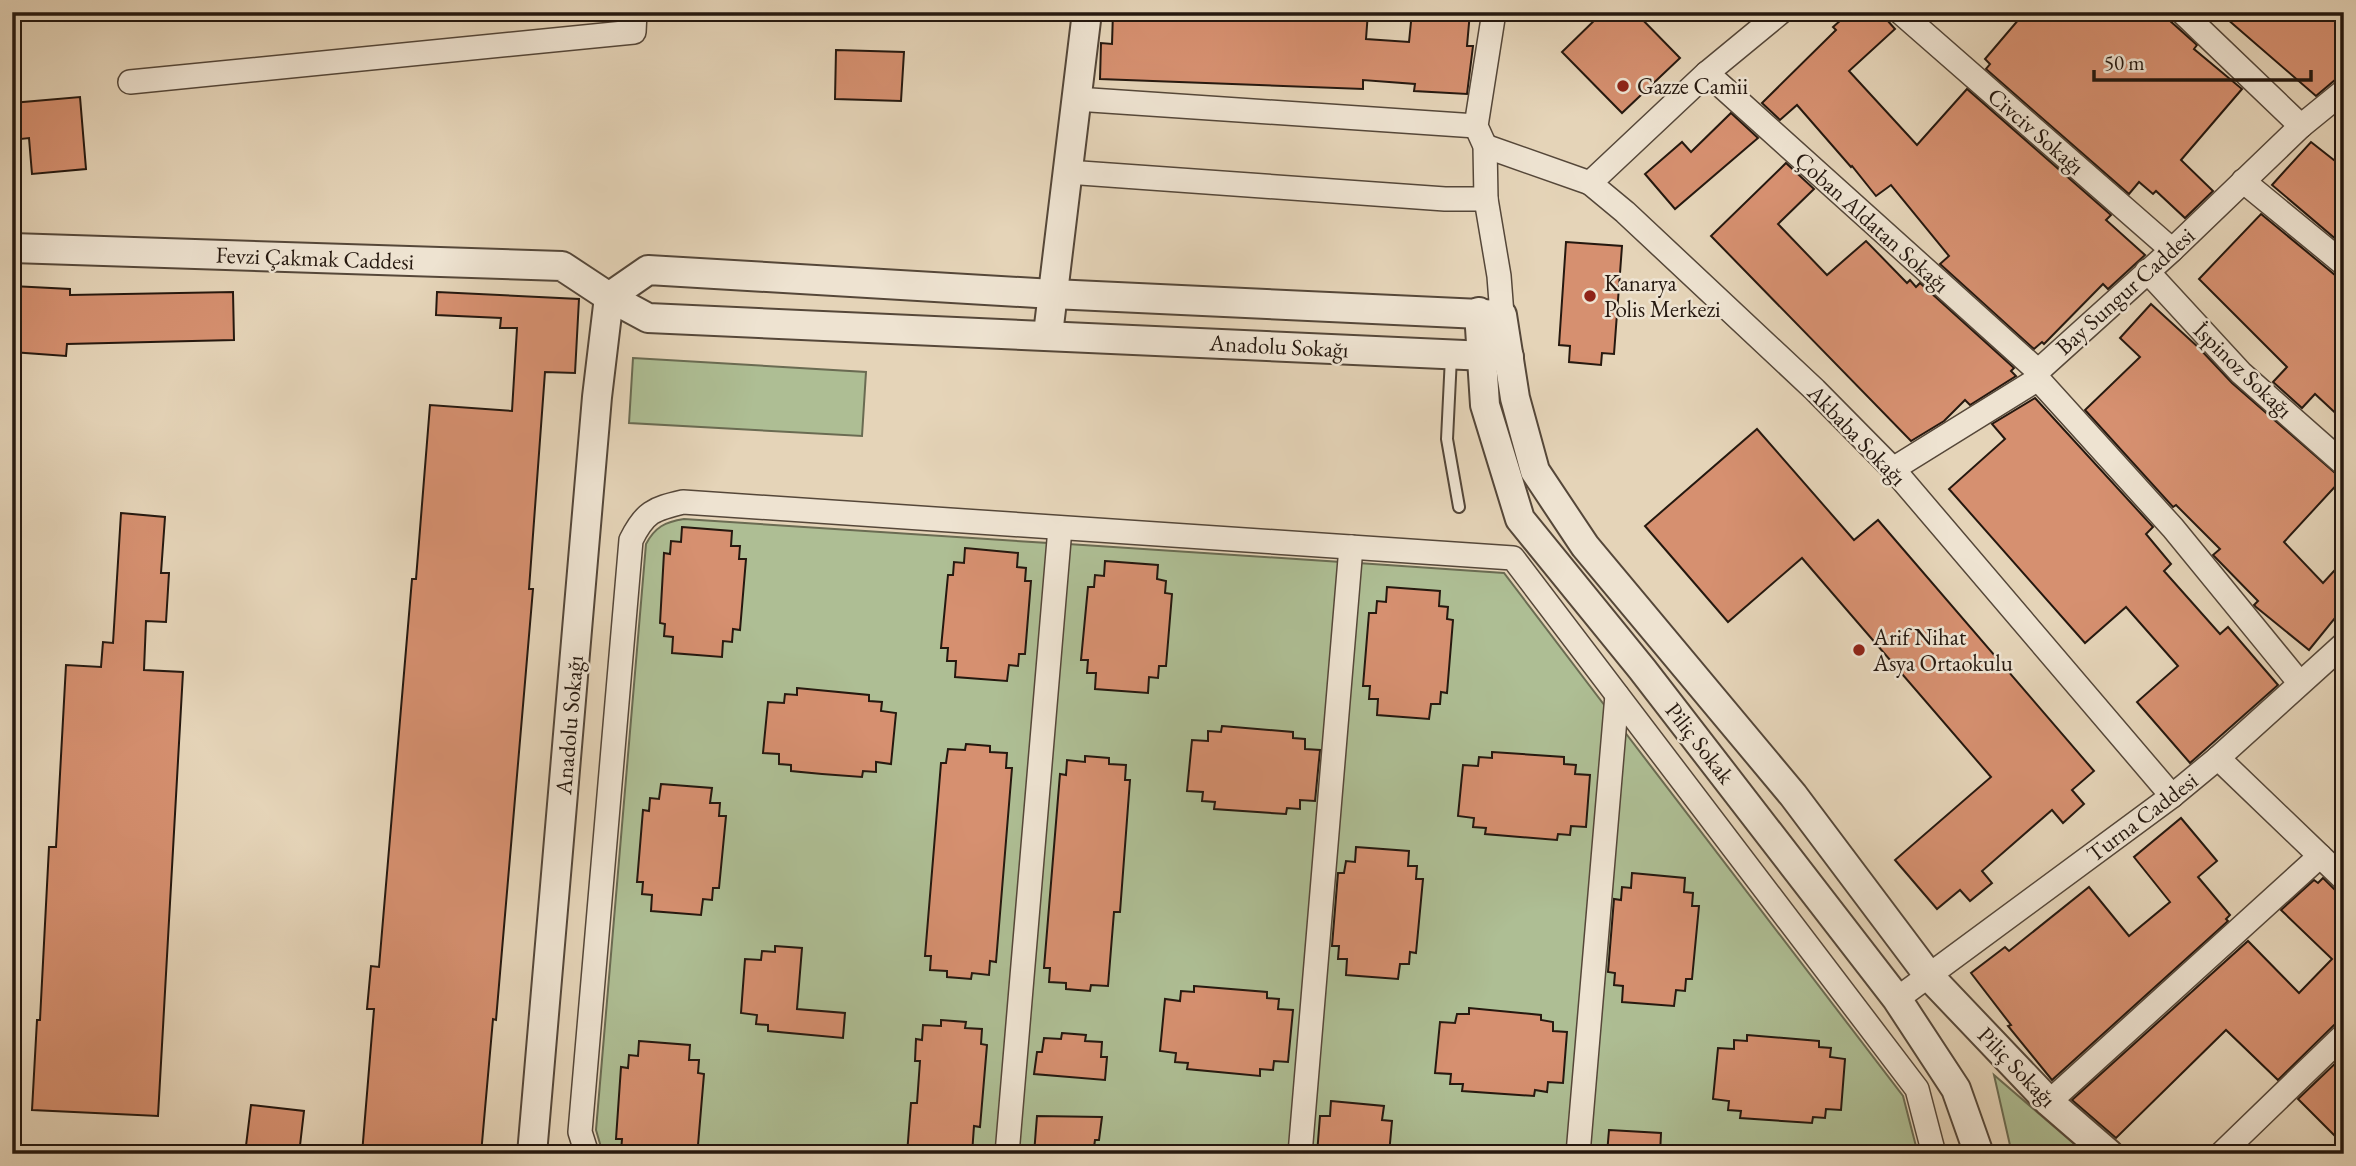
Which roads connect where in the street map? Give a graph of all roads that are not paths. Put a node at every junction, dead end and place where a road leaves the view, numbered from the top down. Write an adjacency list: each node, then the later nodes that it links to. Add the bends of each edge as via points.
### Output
1 (635, 12): 8 (street, via 634,32)
2 (1087, 12): 10 (street)
3 (1494, 12): 12 (street)
4 (1781, 12): 7 (street)
5 (1900, 12): 18 (street, Civciv Sokağı)
6 (2182, 12): 11 (street)
7 (1707, 73): 15 (street); 27 (street, Çoban Aldatan Sokağı)
8 (130, 82)
9 (2344, 91): 11 (street, Bay Sungur Caddesi)
10 (1076, 99): 12 (street, Akbaba Sokağı); 13 (street)
11 (2301, 126): 14 (street, Bay Sungur Caddesi)
12 (1480, 136): 15 (street, Akbaba Sokağı); 16 (street)
13 (1067, 172): 16 (street); 21 (street)
14 (2243, 181): 18 (street, Bay Sungur Caddesi); 19 (street)
15 (1590, 183): 29 (street, Akbaba Sokağı, via 1805,381)
16 (1486, 200): 23 (street, via 1499,276)
17 (12, 248): 22 (street, Fevzi Çakmak Caddesi, via 562,266)
18 (2172, 250): 20 (street, Bay Sungur Caddesi)
19 (2344, 264)
20 (2147, 271): 27 (street, Bay Sungur Caddesi); 28 (street, İspinoz Sokağı, via 2241,373)
21 (1053, 293): 22 (street, Anadolu Sokağı, via 648,270); 23 (street, Anadolu Sokağı); 24 (street)
22 (609, 296): 24 (street, Anadolu Sokağı, via 648,318); 44 (street, Anadolu Sokağı, via 595,411)
23 (1491, 313): 26 (street, Piliç Sokak)
24 (1048, 334): 25 (street, Anadolu Sokağı)
25 (1451, 355): 26 (street, Anadolu Sokağı); 30 (lane, via 1447,439)
26 (1496, 357): 40 (street, Piliç Sokak, via 1515,398 1535,471 1585,546 1793,794); 41 (street, Piliç Sokak, via 1485,405 1520,519)
27 (2038, 375): 29 (street, Bay Sungur Caddesi); 34 (street, Çoban Aldatan Sokağı, via 2173,528)
28 (2344, 464)
29 (1893, 469): 37 (street, Akbaba Sokağı)
30 (1459, 507)
31 (1060, 528): 32 (street); 45 (street, via 683,502 661,507 641,520 631,540 621,644 580,1132); 46 (street)
32 (1351, 547): 35 (street, via 1513,558); 47 (street)
33 (2341, 652): 34 (street, Turna Caddesi)
34 (2299, 682): 36 (street, Turna Caddesi)
35 (1617, 695): 48 (street); 49 (street, via 1917,1089)
36 (2218, 758): 37 (street, Turna Caddesi); 38 (street)
37 (2172, 796): 40 (street, Turna Caddesi)
38 (2320, 856): 39 (street); 43 (street)
39 (2344, 879)
40 (1928, 976): 41 (street, Turna Caddesi); 43 (street, Piliç Sokağı)
41 (1898, 999): 50 (street, Piliç Sokak, via 1956,1090)
42 (2344, 1035): 52 (street)
43 (2049, 1102): 51 (street, Piliç Sokağı)
44 (532, 1154)
45 (587, 1154)
46 (1007, 1154)
47 (1300, 1154)
48 (1577, 1154)
49 (1934, 1154)
50 (1979, 1154)
51 (2109, 1154)
52 (2221, 1154)

